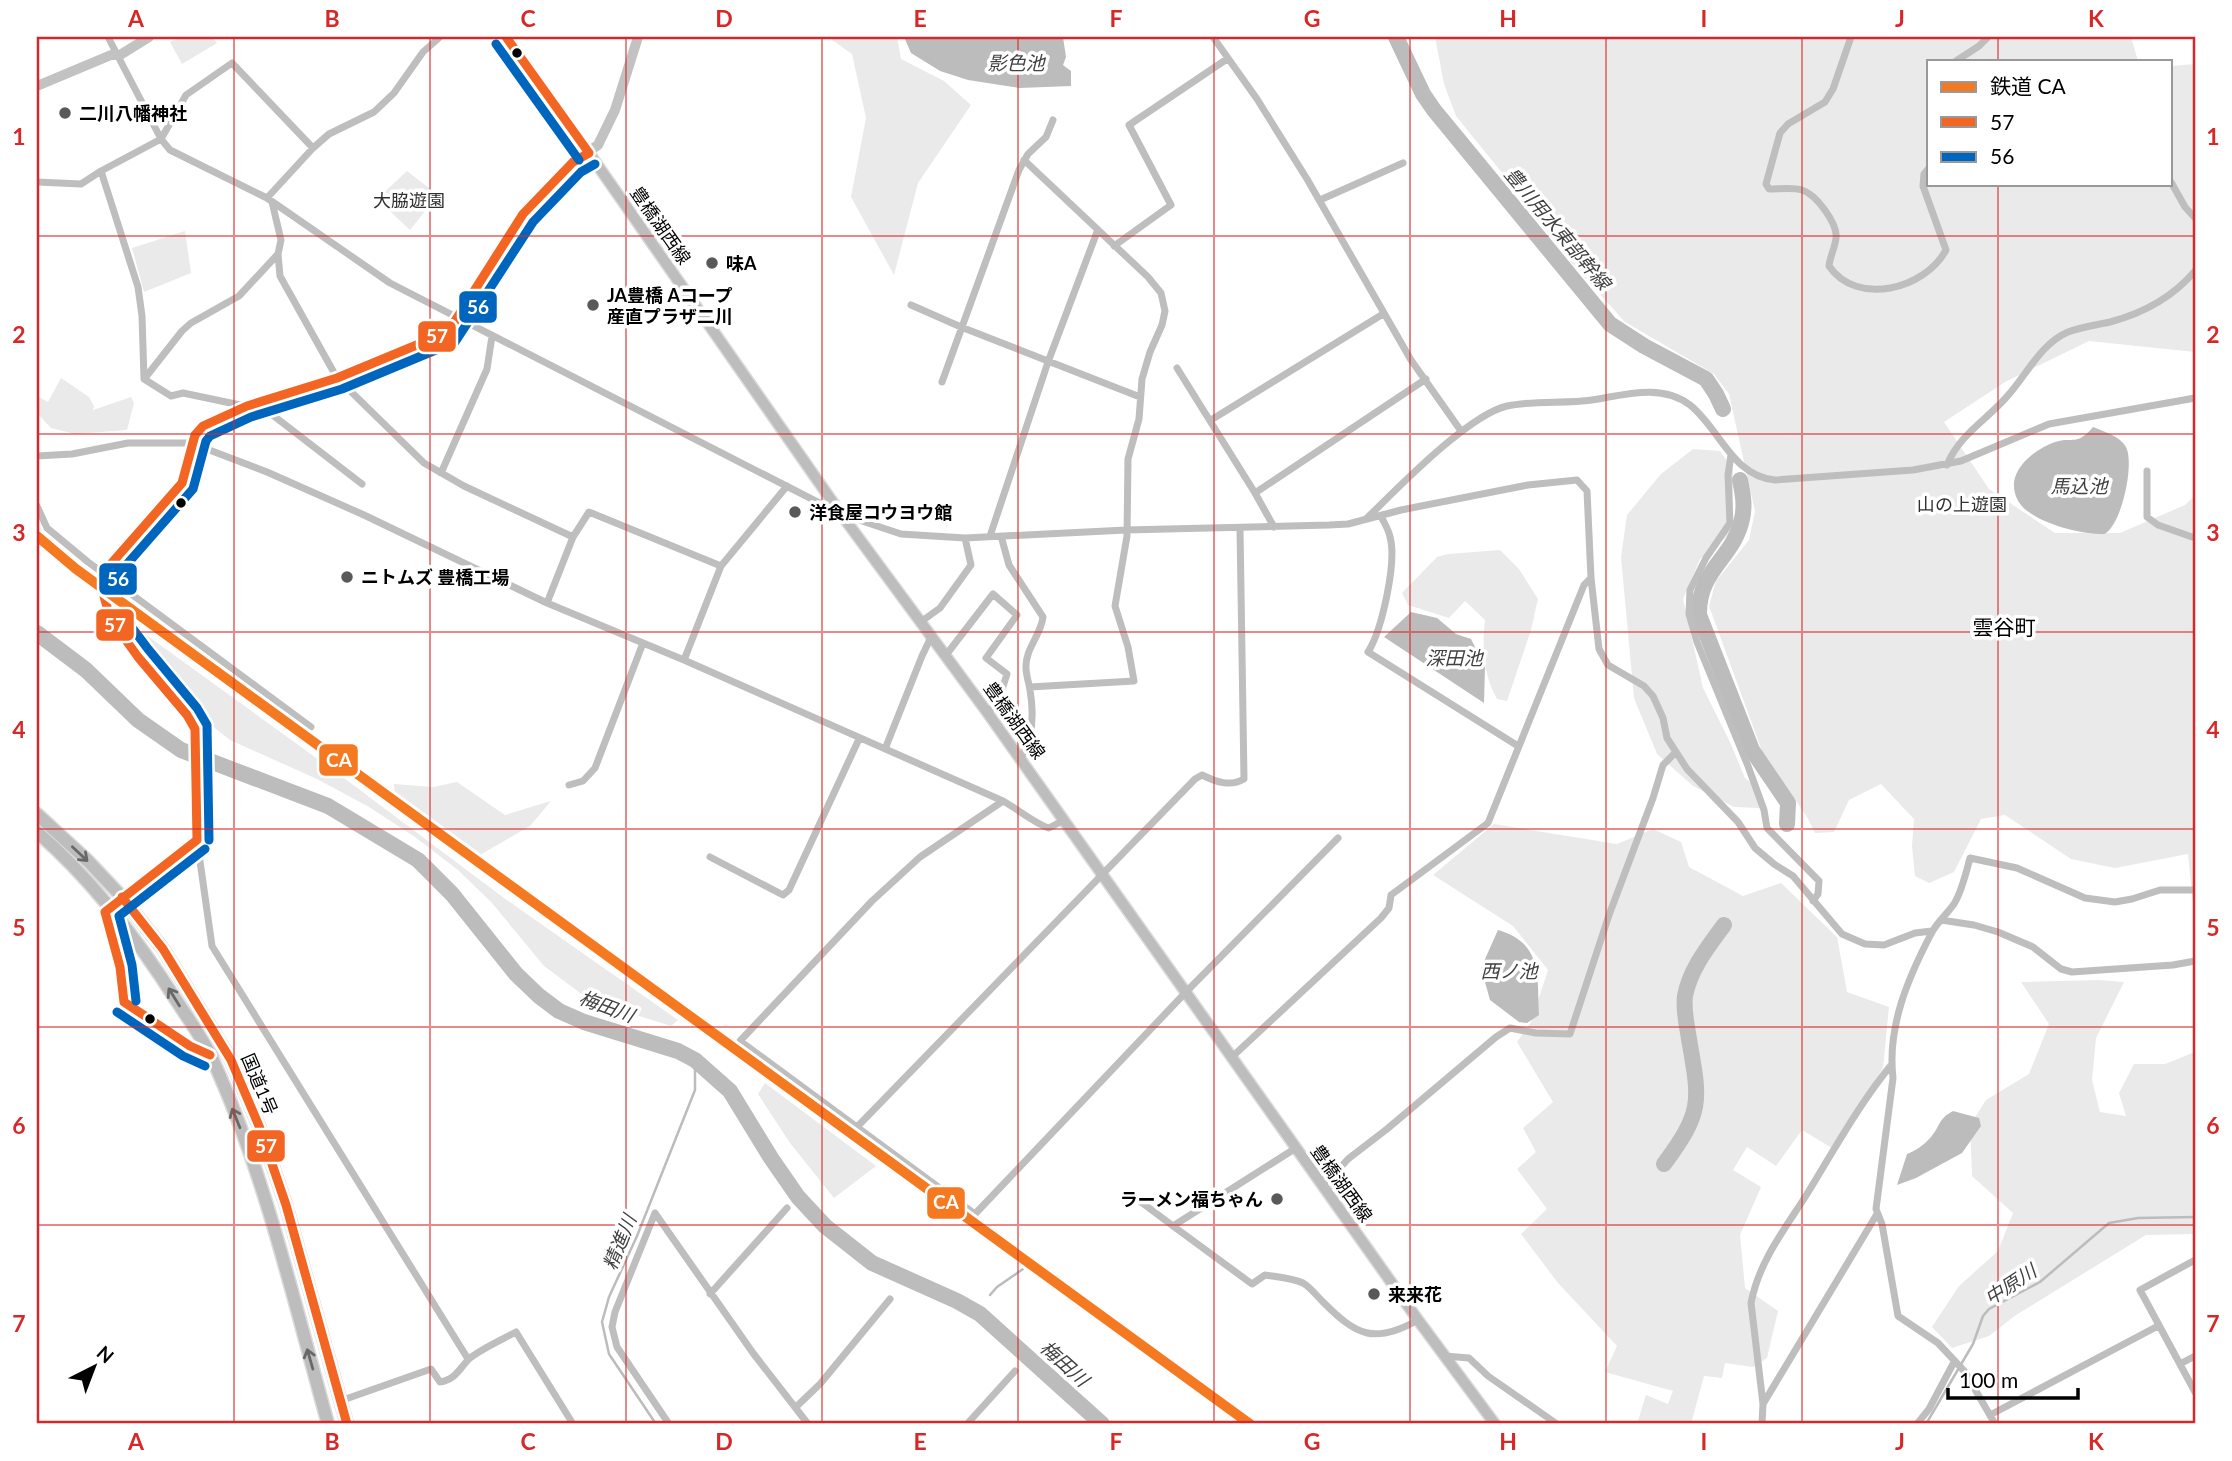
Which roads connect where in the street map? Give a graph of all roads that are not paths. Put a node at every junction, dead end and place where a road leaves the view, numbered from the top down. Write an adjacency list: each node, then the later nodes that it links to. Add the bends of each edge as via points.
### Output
1 (108, 37): 9 (street)
2 (149, 37): 9 (street)
3 (440, 37): 15 (street, via 374,112 329,134)
4 (506, 37): 16 (main road, 豊橋湖西線)
5 (638, 37): 16 (street, via 615,110 598,145)
6 (1213, 37): 10 (street)
7 (1851, 37): 20 (street, via 1825,102 1780,133 1767,187 1806,191 1823,206 1835,228 1837,238 1829,265 1833,272 1862,288 1886,288 1923,275 1946,250 1923,186)
8 (1988, 37): 11 (street)
9 (117, 55): 12 (street); 14 (street)
10 (1227, 59): 24 (street); 27 (street, via 1129,125 1171,205)
11 (1958, 60)
12 (39, 82)
13 (1053, 120): 17 (street, via 1046,137)
14 (161, 139): 15 (street, via 186,95 232,62); 19 (street); 23 (street, via 170,150)
15 (313, 148): 23 (street)
16 (589, 153): 32 (street, via 573,162 523,214); 56 (main road, 豊橋湖西線)
17 (1024, 160): 26 (street); 33 (street)
18 (1403, 163): 24 (street)
19 (101, 171): 21 (street, via 81,184); 38 (street, via 138,286)
20 (1927, 171)
21 (37, 182)
22 (2172, 184): 25 (street)
23 (270, 200): 28 (street, via 281,240); 32 (street, via 390,283)
24 (1320, 200): 31 (street)
25 (2195, 218)
26 (1097, 232): 27 (street); 35 (street)
27 (1114, 246): 41 (street, via 1161,293 1165,311)
28 (278, 254): 37 (street, via 280,276); 38 (street, via 239,296 182,331)
29 (2195, 271): 49 (street, via 2162,301 2068,332 2050,343 2010,393 1957,443)
30 (911, 305): 33 (street)
31 (1383, 314): 39 (street); 44 (street)
32 (457, 319): 34 (street); 37 (street, via 448,331)
33 (961, 327): 35 (street); 40 (street)
34 (492, 336): 51 (street, via 487,369); 53 (street)
35 (1048, 362): 41 (street); 62 (street)
36 (1177, 368): 44 (street)
37 (337, 378): 43 (street); 51 (street)
38 (144, 379): 43 (street, via 172,397 183,393)
39 (1426, 379): 45 (street); 54 (street)
40 (942, 382)
41 (1140, 397): 61 (street, via 1128,459)
42 (2195, 398): 49 (street, via 2049,424)
43 (252, 404): 46 (street, via 203,426); 52 (street)
44 (1211, 420): 54 (street)
45 (1461, 431): 47 (street, via 1506,406 1590,400 1636,391 1670,395 1689,405); 58 (street)
46 (191, 443): 48 (street, via 128,443); 68 (street, via 182,484); 70 (street, via 364,515)
47 (1731, 455): 49 (street, via 1758,478 1775,480); 95 (street, via 1730,523 1690,590 1689,614 1767,828 1819,881)
48 (37, 456)
49 (1947, 465)
50 (2147, 471): 66 (street, via 2147,517)
51 (441, 474): 64 (street)
52 (362, 484)
53 (787, 486): 56 (street); 67 (street)
54 (1255, 493): 59 (street)
55 (37, 506): 68 (street, via 47,528)
56 (841, 514): 65 (street, via 901,534); 71 (main road, 豊橋湖西線)
57 (1381, 516): 58 (street); 69 (street, via 1528,485 1577,480 1587,491); 80 (street, via 1392,554 1382,619 1368,652)
58 (1366, 519): 59 (street)
59 (1273, 527): 60 (street)
60 (1240, 528): 61 (street); 92 (street, via 1244,779 1234,784 1202,775 1195,779)
61 (1125, 530): 63 (street); 76 (street, via 1115,606 1134,681)
62 (990, 536): 63 (street); 65 (street)
63 (1001, 536): 76 (street, via 1009,565 1042,617 1025,667)
64 (573, 537): 67 (street, via 589,512); 70 (street)
65 (965, 538): 71 (street, via 971,565 940,608)
66 (2195, 538)
67 (721, 566): 75 (street)
68 (105, 575): 78 (street); 90 (street, via 110,618 195,729)
69 (1591, 578): 80 (street, via 1584,585); 82 (street, via 1599,649 1608,665 1653,696)
70 (547, 603): 73 (street)
71 (922, 621): 72 (main road, 豊橋湖西線)
72 (932, 635): 74 (main road, 豊橋湖西線); 81 (street)
73 (643, 643): 75 (street); 84 (street, via 595,768 583,781)
74 (946, 655): 77 (main road, 豊橋湖西線); 77 (street, via 993,594 1017,615 986,658 1007,674 997,705)
75 (684, 660): 79 (street)
76 (1030, 687): 83 (street, via 1031,730)
77 (987, 712): 83 (main road, 豊橋湖西線)
78 (311, 727)
79 (859, 739): 81 (street); 91 (street, via 783,895)
80 (1518, 746): 101 (street, via 1488,824 1391,895 1381,918)
81 (885, 749): 85 (street)
82 (1675, 753): 95 (street, via 1738,822 1755,848 1793,876); 105 (street, via 1663,765 1570,1034 1510,1028 1348,1159)
83 (1021, 758): 87 (main road, 豊橋湖西線)
84 (569, 785)
85 (1003, 801): 87 (street, via 1042,826 1049,828); 103 (street, via 920,857 891,883 740,1041)
86 (37, 814): 94 (highway, 国道1号, one-way to 94)
87 (1064, 820): 92 (main road, 豊橋湖西線)
88 (37, 832): 96 (highway, 国道1号)
89 (1338, 838): 100 (street)
90 (197, 840): 94 (street); 117 (street, via 212,946)
91 (710, 858)
92 (1102, 874): 100 (main road, 豊橋湖西線); 103 (street)
93 (2195, 890): 97 (street, via 2160,890 2115,902 2085,898 2017,868 1970,858 1955,902)
94 (121, 897): 96 (street); 122 (highway, 国道1号, via 163,949 231,1060 286,1205)
95 (1813, 901): 98 (street, via 1842,934 1865,944 1884,945)
96 (110, 907): 126 (highway, 国道1号, one-way to 96, via 268,1210 211,1055)
97 (1941, 920): 98 (street); 99 (street, via 1998,932 2072,972)
98 (1932, 931): 102 (street, via 1906,986)
99 (2195, 961)
100 (1186, 992): 101 (main road, 豊橋湖西線); 103 (street, via 975,1213)
101 (1231, 1057): 104 (main road, 豊橋湖西線)
102 (1892, 1064): 108 (street); 123 (street, via 1843,1133 1764,1262 1751,1303)
103 (857, 1127)
104 (1296, 1148): 105 (main road, 豊橋湖西線); 109 (street)
105 (1324, 1186): 113 (main road, 豊橋湖西線)
106 (1129, 1193): 109 (street)
107 (787, 1208): 111 (street)
108 (1877, 1214): 118 (street, via 1898,1316 1938,1343); 123 (street)
109 (1173, 1226): 113 (street, via 1252,1284 1265,1275 1304,1284 1357,1331 1400,1331)
110 (2195, 1259): 114 (street, via 2140,1290)
111 (710, 1294): 124 (street); 129 (street, via 654,1213 612,1327 617,1347)
112 (890, 1299): 124 (street)
113 (1418, 1320): 115 (main road, 豊橋湖西線)
114 (2158, 1326): 119 (street); 125 (street)
115 (1444, 1356): 132 (main road, 豊橋湖西線); 133 (street, via 1469,1358)
116 (2195, 1356): 119 (street)
117 (468, 1359): 122 (street, via 447,1381 440,1382 431,1368); 128 (street, via 516,1332)
118 (1955, 1363): 125 (street); 135 (street)
119 (2180, 1364): 121 (street)
120 (1015, 1371): 131 (street)
121 (2195, 1392)
122 (340, 1401): 127 (highway, 国道1号)
123 (1763, 1404): 134 (street)
124 (796, 1407): 130 (street)
125 (1990, 1415): 136 (street)
126 (328, 1424)
127 (346, 1424)
128 (573, 1424)
129 (669, 1424)
130 (808, 1424)
131 (967, 1424)
132 (1495, 1424)
133 (1557, 1424)
134 (1762, 1424)
135 (1917, 1424)
136 (1995, 1424)

